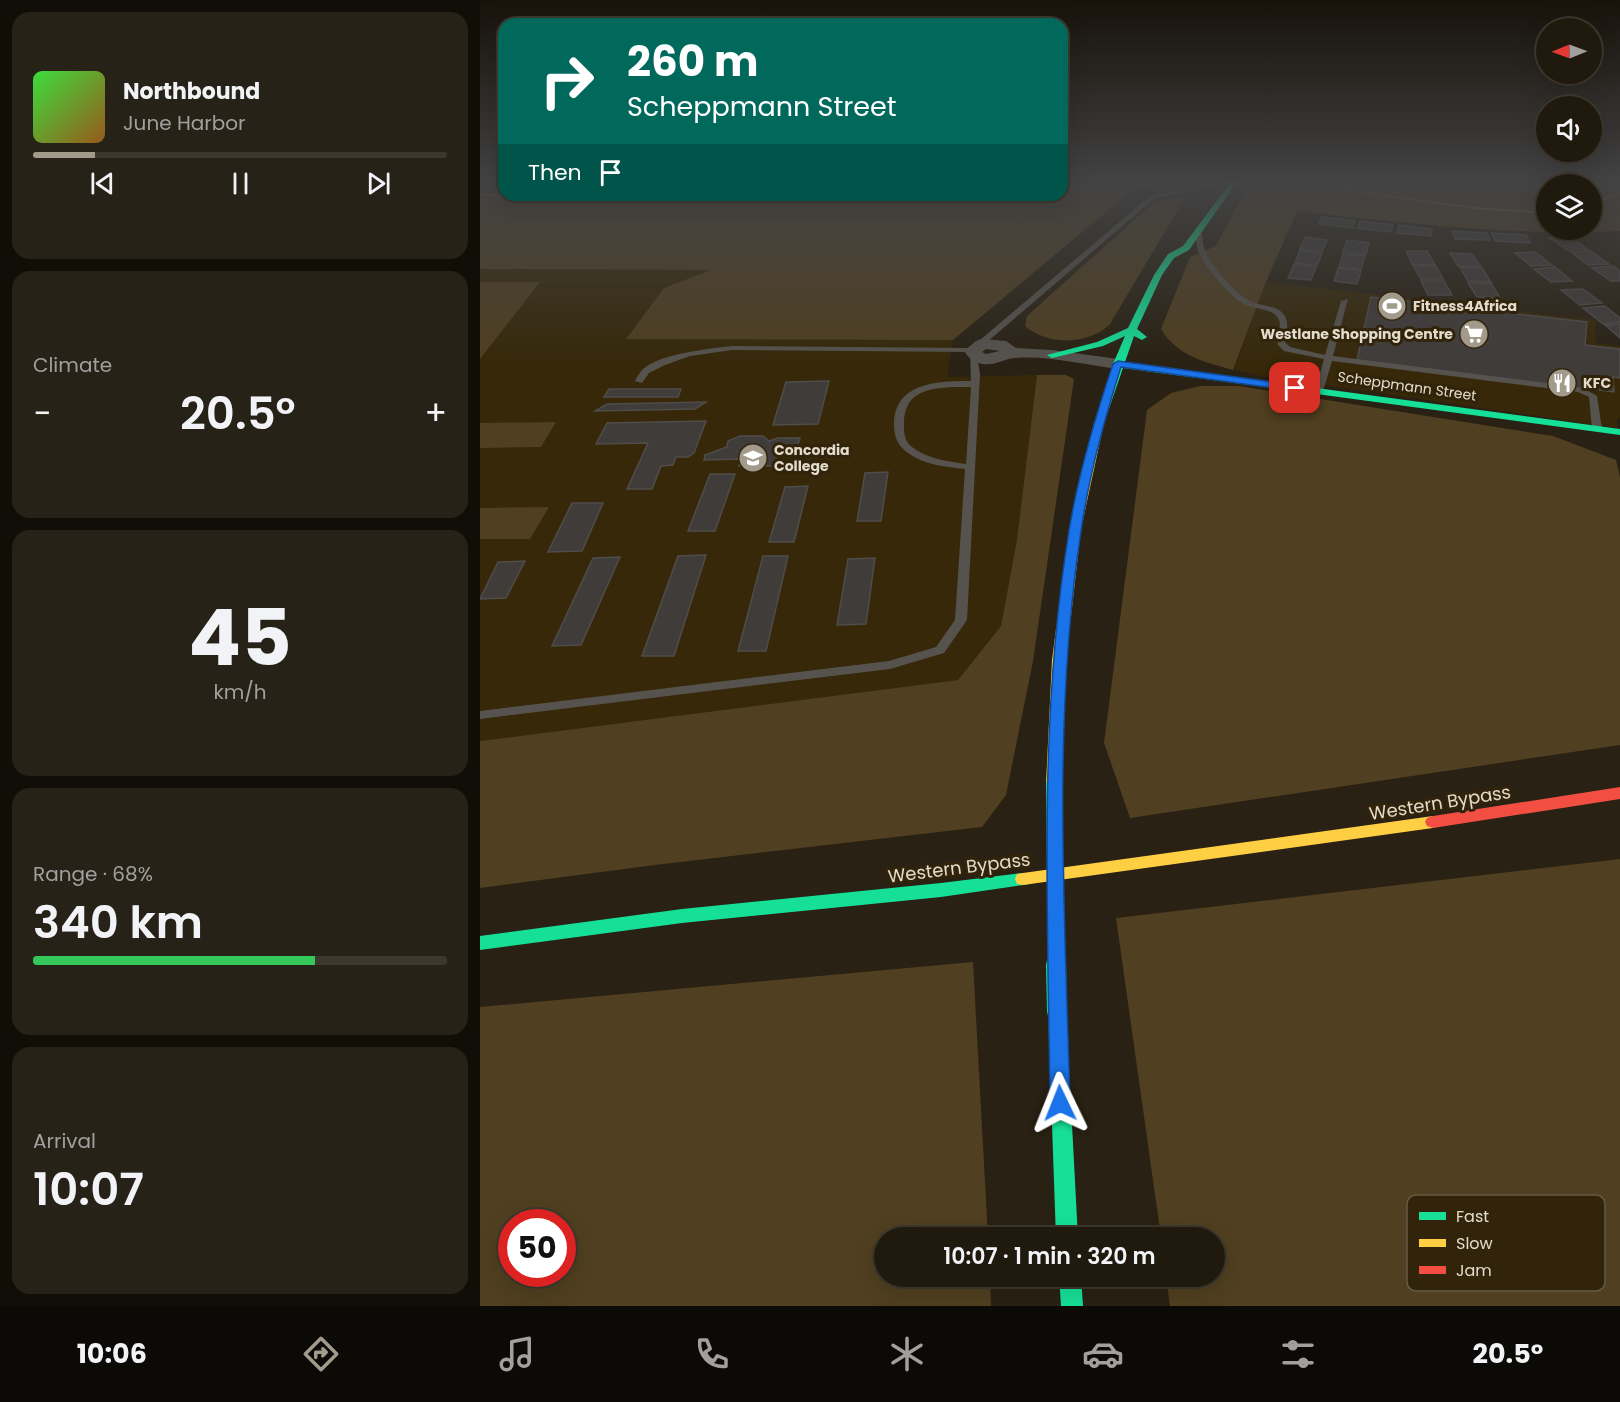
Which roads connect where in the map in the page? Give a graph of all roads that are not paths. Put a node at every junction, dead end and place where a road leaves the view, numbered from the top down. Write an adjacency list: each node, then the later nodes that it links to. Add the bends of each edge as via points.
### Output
1 (1098, 243): 7 (lane)
2 (1172, 243): 5 (main road)
3 (1189, 243): 5 (main road)
4 (1201, 243): 13 (lane, via 1208,262 1239,297 1281,316 1281,343 1294,352)
5 (1171, 256): 8 (main road)
6 (1345, 301): 13 (lane)
7 (1005, 323): 10 (lane); 11 (lane)
8 (1132, 330): 9 (main road); 12 (main road, via 1100,344); 15 (main road)
9 (1152, 345)
10 (974, 350): 11 (street, via 994,343); 17 (lane); 18 (lane, via 732,348 689,354 663,363 646,371)
11 (1004, 353): 12 (street); 17 (lane, via 986,364)
12 (1052, 355): 15 (street); 22 (main road, via 1099,374)
13 (1330, 358): 20 (lane); 23 (lane, via 1580,390 1593,396)
14 (1175, 359): 16 (main road)
15 (1118, 364): 16 (main road, Scheppmann Street); 22 (main road)
16 (1202, 375): 19 (main road); 20 (main road, Scheppmann Street)
17 (975, 379): 25 (lane); 25 (lane, via 920,389 908,398 899,414 900,436 907,448 943,463)
18 (639, 381)
19 (1149, 382)
20 (1319, 391): 23 (main road, Scheppmann Street)
21 (1126, 393): 22 (main road)
22 (1102, 411): 29 (main road, bridge, via 1075,529 1059,660 1054,784 1057,1011)
23 (1597, 429): 24 (main road, Scheppmann Street)
24 (1620, 432)
25 (969, 467): 26 (lane, via 961,620 940,650 890,665)
26 (480, 715)
27 (1620, 793): 28 (main road, Western Bypass, via 1323,839 941,890 682,916)
28 (480, 943)
29 (1067, 1227)
30 (1071, 1287): 31 (main road)
31 (1072, 1306)

